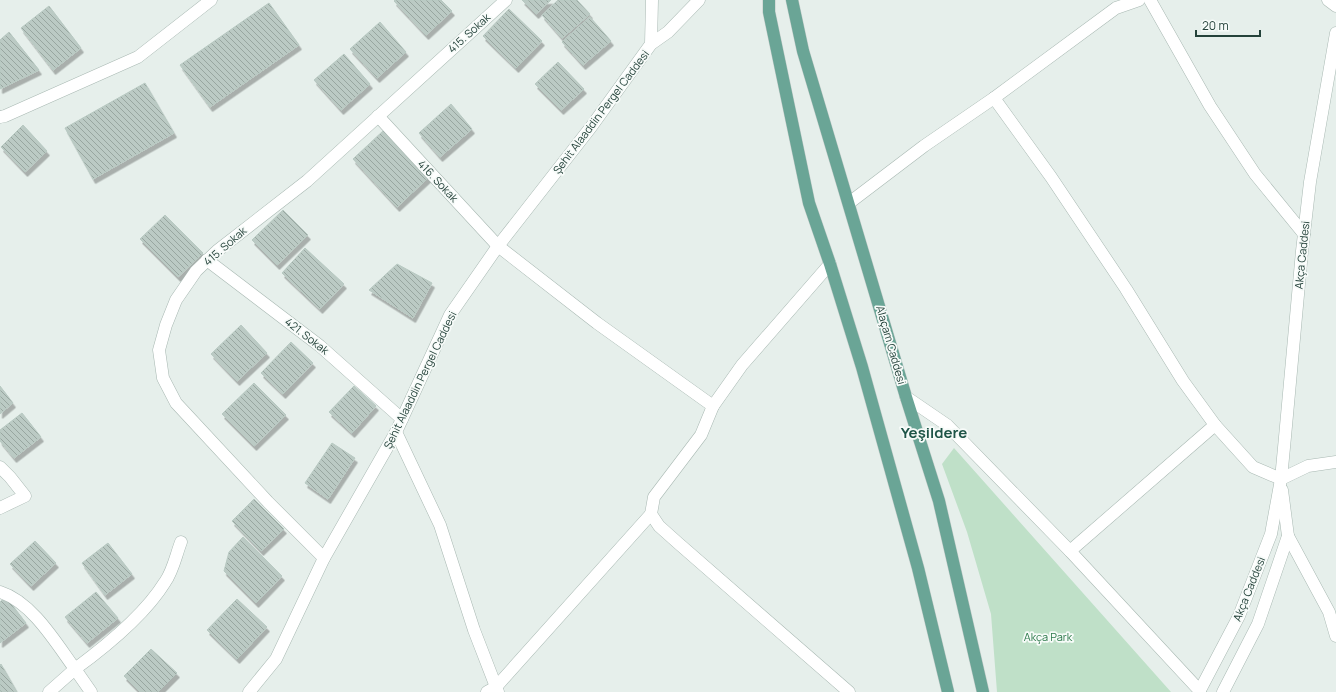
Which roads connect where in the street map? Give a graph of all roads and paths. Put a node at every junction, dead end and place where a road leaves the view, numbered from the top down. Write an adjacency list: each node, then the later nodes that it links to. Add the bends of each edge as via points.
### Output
1 (210, 0): 15 (street, via 138,58)
2 (506, 0): 14 (street, 415. Sokak)
3 (652, 0): 12 (street, Şehit Alaaddin Pergel Caddesi)
4 (699, 0): 12 (street, via 668,32)
5 (769, 0): 20 (main road, via 769,12 809,203)
6 (792, 0): 16 (main road, Alaçam Caddesi, via 803,52)
7 (1139, 0): 13 (street, via 1116,8)
8 (1150, 0): 17 (street, via 1210,106 1255,174)
9 (1328, 0): 10 (street)
10 (1336, 6)
11 (1336, 33): 17 (street, Akça Caddesi, via 1310,182)
12 (651, 44): 18 (street, Şehit Alaaddin Pergel Caddesi, via 591,127)
13 (994, 98): 16 (street, via 924,146); 24 (street, via 1051,177 1126,289 1183,381)
14 (378, 116): 18 (street, 416. Sokak); 19 (street, 415. Sokak, via 307,181)
15 (0, 117)
16 (849, 203): 21 (main road, Alaçam Caddesi)
17 (1304, 234): 28 (street, Akça Caddesi)
18 (498, 246): 22 (street, 416. Sokak, via 597,323); 23 (street, Şehit Alaaddin Pergel Caddesi, via 450,315)
19 (207, 260): 23 (street, 421. Sokak, via 320,346); 34 (street, 415. Sokak, via 176,300 166,325 159,350 163,378 176,403)
20 (830, 264): 22 (street, via 742,365); 43 (main road, via 862,367 918,568)
21 (906, 397): 33 (street, via 947,425); 44 (main road, Alaçam Caddesi, via 939,501)
22 (713, 406): 30 (street, via 701,435 654,497)
23 (402, 419): 25 (street, Şehit Alaaddin Pergel Caddesi)
24 (1215, 425): 28 (street, via 1253,467); 33 (street)
25 (396, 432): 34 (street, Şehit Alaaddin Pergel Caddesi); 38 (street, via 440,525)
26 (1336, 462): 28 (street, via 1308,466)
27 (0, 467): 29 (street, via 25,496)
28 (1281, 479): 31 (street, Akça Caddesi); 45 (street, Akça Caddesi, via 1271,534 1239,616)
29 (0, 508)
30 (651, 514): 38 (street); 42 (street, via 659,526)
31 (1288, 536): 36 (street, via 1329,612); 46 (street, Akça Caddesi, via 1258,624)
32 (181, 542): 37 (street, via 166,582 144,608)
33 (1070, 551): 45 (street)
34 (324, 558): 41 (street, Şehit Alaaddin Pergel Caddesi, via 276,659)
35 (0, 592): 37 (street, via 33,613)
36 (1336, 636)
37 (75, 669): 39 (street); 40 (street)
38 (494, 690)
39 (49, 692)
40 (91, 692)
41 (249, 692)
42 (849, 692)
43 (948, 692)
44 (983, 692)
45 (1199, 692)
46 (1223, 692)

